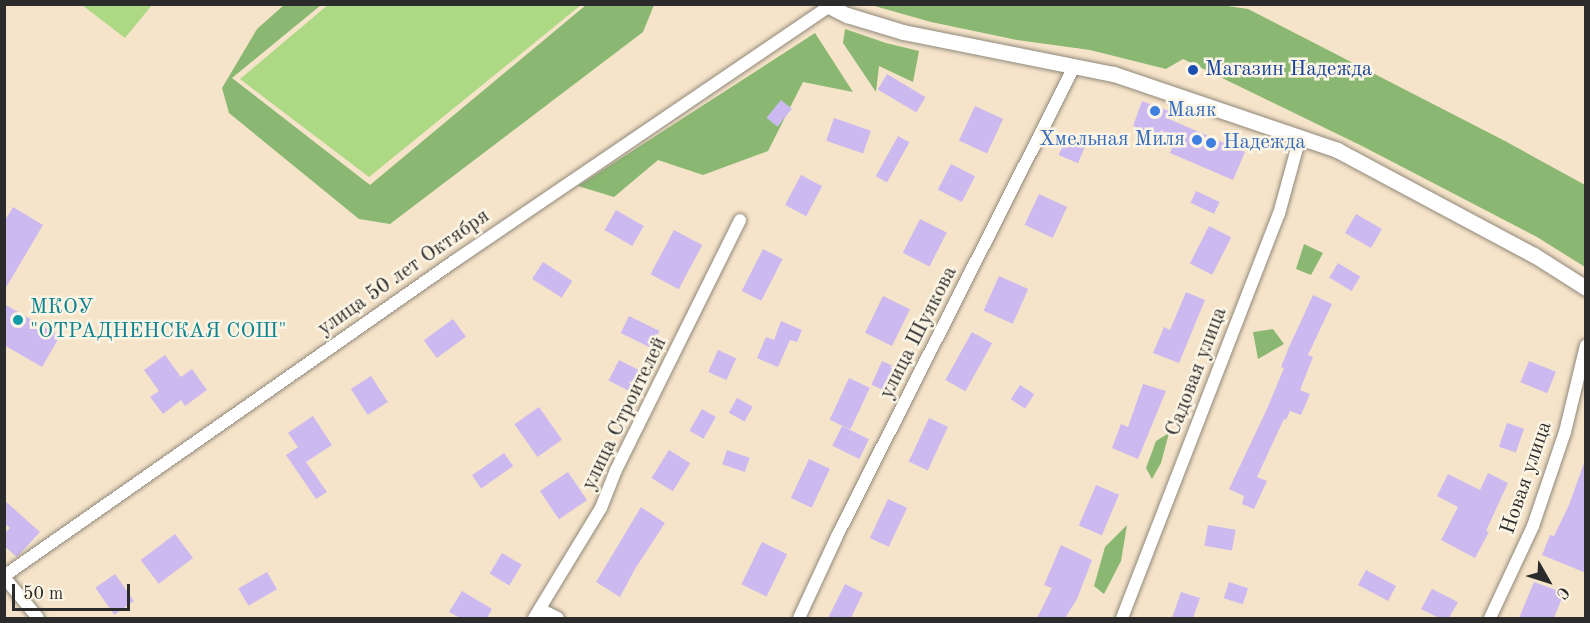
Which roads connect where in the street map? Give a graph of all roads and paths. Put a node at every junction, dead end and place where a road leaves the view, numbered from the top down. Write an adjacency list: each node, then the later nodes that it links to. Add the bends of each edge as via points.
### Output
1 (826, 6): 2 (street, via 903,32); 7 (street, улица 50 лет Октября)
2 (1074, 67): 3 (street, via 1114,74); 11 (street, улица Шуякова)
3 (1300, 137): 5 (street, via 1382,173 1534,255); 12 (street, Садовая улица, via 1279,214)
4 (740, 220): 8 (street, улица Строителей, via 616,470 601,508)
5 (1586, 288)
6 (1586, 345): 13 (street, Новая улица, via 1565,432 1536,515)
7 (4, 576): 9 (street, улица 50 лет Октября)
8 (537, 614): 10 (street)
9 (38, 618)
10 (558, 618)
11 (799, 618)
12 (1122, 618)
13 (1490, 618)

